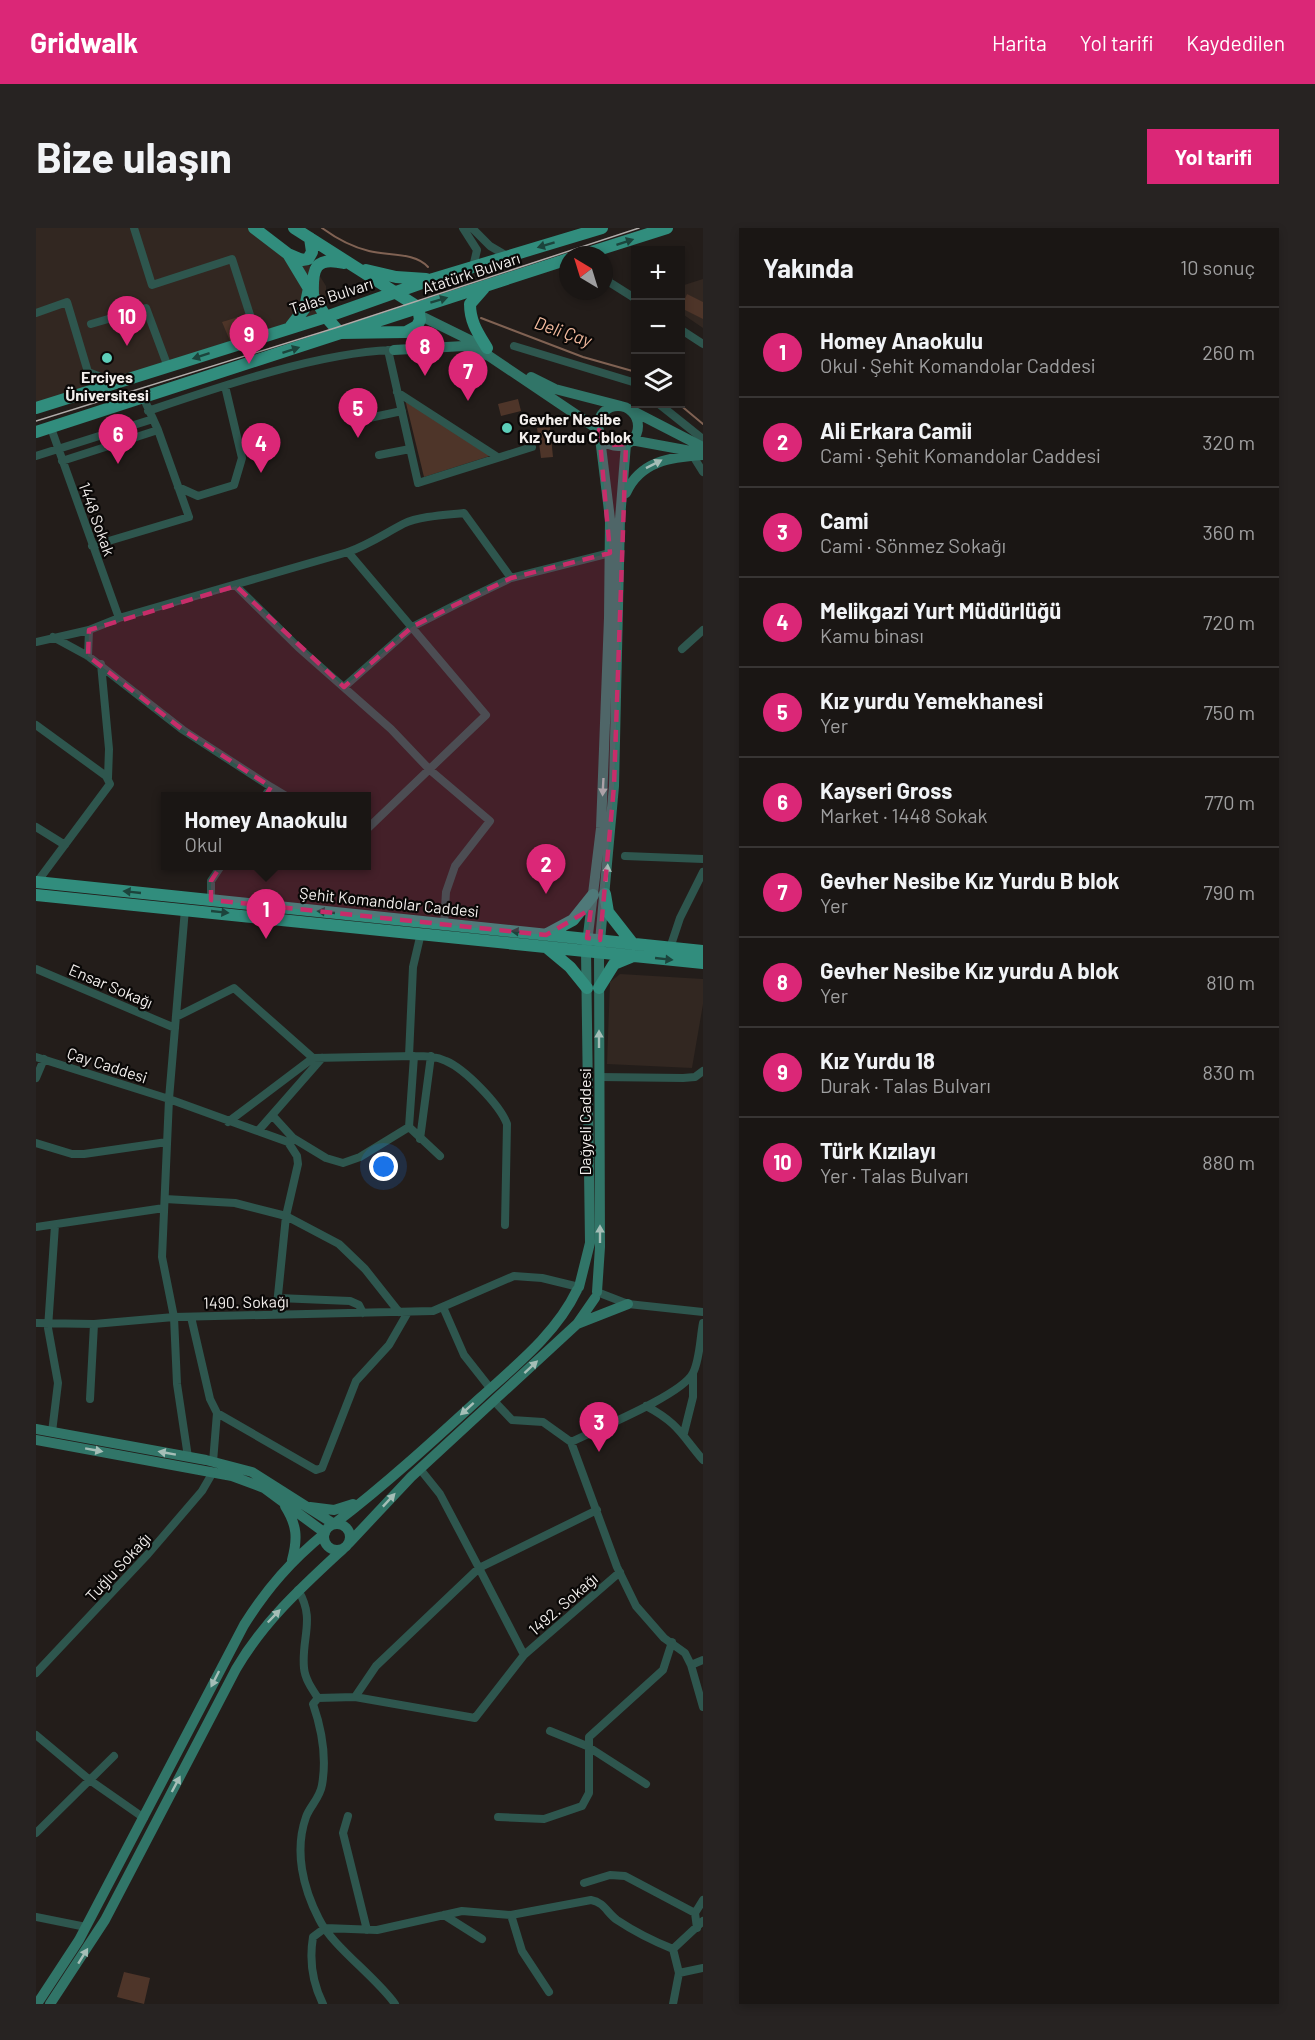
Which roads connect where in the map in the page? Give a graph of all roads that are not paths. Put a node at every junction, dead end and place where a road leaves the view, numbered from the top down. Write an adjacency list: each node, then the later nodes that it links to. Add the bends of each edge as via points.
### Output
1 (134, 228): 24 (street, via 152,285 232,259)
2 (254, 228): 10 (main road)
3 (294, 228): 8 (main road)
4 (463, 228): 14 (street, via 477,250)
5 (472, 228): 11 (street)
6 (602, 228): 11 (main road, Atatürk Bulvarı, one-way to 11)
7 (667, 228): 9 (main road, one-way to 7)
8 (310, 238): 10 (main road, via 312,252 308,259 302,261); 13 (main road)
9 (613, 250)
10 (288, 254): 18 (main road)
11 (508, 257): 14 (main road, Atatürk Bulvarı)
12 (559, 262): 16 (main road, Atatürk Bulvarı)
13 (355, 267): 15 (main road, via 396,278); 18 (main road, via 334,261 319,264 312,275); 19 (main road)
14 (473, 267): 15 (main road, Atatürk Bulvarı)
15 (433, 279): 19 (main road, Atatürk Bulvarı)
16 (488, 285): 21 (main road, Atatürk Bulvarı, one-way to 16); 31 (main road, via 470,304 473,326)
17 (613, 285): 20 (street)
18 (311, 291): 23 (main road); 26 (main road, via 304,311)
19 (396, 292): 21 (main road); 23 (main road, Talas Bulvarı)
20 (631, 296)
21 (419, 311): 28 (main road, Atatürk Bulvarı); 28 (main road, via 418,325 410,332); 31 (street)
22 (36, 313): 35 (street, via 67,302 88,372)
23 (326, 317): 26 (main road, Talas Bulvarı); 28 (main road)
24 (251, 318)
25 (91, 324): 33 (street, via 146,308)
26 (286, 328): 33 (main road, Talas Bulvarı, one-way to 33)
27 (685, 332): 29 (street)
28 (340, 333): 38 (main road, one-way to 28)
29 (703, 344)
30 (514, 346): 34 (street)
31 (487, 348): 39 (street, via 538,382)
32 (391, 350): 36 (street, via 343,356); 37 (street); 47 (street, via 464,346 489,356)
33 (168, 367): 35 (main road, Talas Bulvarı)
34 (631, 381)
35 (116, 383): 40 (main road, Talas Bulvarı)
36 (225, 386): 38 (street); 61 (street, via 242,458 234,485 198,496)
37 (397, 392): 42 (street); 58 (street)
38 (146, 405): 44 (street); 45 (main road)
39 (624, 407): 47 (street, via 604,412); 50 (street, via 638,423); 52 (street)
40 (36, 408)
41 (664, 408): 49 (street)
42 (402, 411): 43 (street); 53 (street)
43 (369, 418)
44 (153, 419): 46 (street); 54 (street)
45 (51, 428): 48 (main road); 54 (street, 1448 Sokak)
46 (158, 430): 59 (street); 61 (street)
47 (599, 430): 50 (street, via 612,445); 65 (street, via 608,495)
48 (36, 432)
49 (703, 439)
50 (629, 442): 56 (street); 62 (street)
51 (532, 447): 58 (street)
52 (703, 447)
53 (411, 449): 55 (street); 58 (street, via 418,483)
54 (58, 450): 57 (street); 59 (street, 1448 Sokak)
55 (379, 455)
56 (700, 455): 60 (street); 62 (street, one-way to 56, via 630,483 650,465 664,459)
57 (36, 456)
58 (496, 456)
59 (62, 461): 63 (street, 1448 Sokak)
60 (703, 472)
61 (178, 487): 63 (street, via 189,517)
62 (622, 502): 92 (street, one-way to 62, via 614,786)
63 (92, 546): 68 (street, 1448 Sokak)
64 (348, 552): 66 (street, via 405,523 464,513); 67 (street); 69 (street)
65 (610, 553): 66 (street); 92 (street, one-way to 92)
66 (511, 578): 69 (street)
67 (236, 586): 68 (street); 77 (street)
68 (118, 618): 70 (street)
69 (412, 627): 77 (street); 79 (street, via 486,715)
70 (89, 630): 72 (street); 75 (street)
71 (703, 630): 74 (street)
72 (53, 637): 73 (street); 75 (street)
73 (36, 642)
74 (682, 649)
75 (88, 656): 76 (street)
76 (101, 664): 80 (street, via 110,749); 81 (street, via 183,730)
77 (344, 687): 79 (street)
78 (36, 724): 80 (street)
79 (430, 770): 84 (street); 96 (street, via 490,821 455,866 446,892)
80 (108, 778): 86 (street, via 110,786)
81 (271, 788): 82 (street); 83 (street)
82 (268, 792)
83 (278, 792)
84 (371, 825)
85 (36, 827): 86 (street)
86 (65, 844): 91 (street)
87 (625, 856): 88 (street)
88 (703, 859)
89 (218, 870): 94 (street, via 211,881)
90 (703, 872): 101 (street)
91 (36, 882): 94 (main road, Şehit Komandolar Caddesi, one-way to 91)
92 (599, 894): 98 (main road); 99 (street, Dağyeli Caddesi); 100 (street, Dağyeli Caddesi); 102 (main road)
93 (36, 895): 95 (main road, Şehit Komandolar Caddesi)
94 (211, 900): 96 (main road, Şehit Komandolar Caddesi, one-way to 94)
95 (185, 909): 97 (main road, Şehit Komandolar Caddesi, one-way to 97); 107 (street)
96 (444, 924): 98 (main road, Şehit Komandolar Caddesi, one-way to 96)
97 (422, 933): 98 (main road, Şehit Komandolar Caddesi); 109 (street, via 413,968)
98 (546, 941): 99 (main road, Şehit Komandolar Caddesi); 106 (main road)
99 (587, 944): 100 (main road, Şehit Komandolar Caddesi); 106 (street, Dağyeli Caddesi)
100 (600, 946): 102 (main road, Şehit Komandolar Caddesi); 106 (street, Dağyeli Caddesi)
101 (670, 948): 102 (main road, Şehit Komandolar Caddesi); 103 (main road, Şehit Komandolar Caddesi)
102 (633, 950): 104 (main road, Şehit Komandolar Caddesi, one-way to 104); 106 (main road)
103 (703, 951)
104 (703, 963)
105 (36, 970): 108 (street, Ensar Sokağı)
106 (593, 988): 115 (street, Dağyeli Caddesi, one-way to 106); 132 (street, Dağyeli Caddesi, via 590,1243)
107 (176, 1017): 108 (street); 112 (street, via 234,988)
108 (175, 1028): 117 (street)
109 (412, 1056): 110 (street); 113 (street); 120 (street)
110 (431, 1056): 122 (street); 130 (street, via 448,1061 503,1112 507,1124)
111 (40, 1058): 116 (street); 117 (street, Çay Caddesi)
112 (313, 1058): 113 (street); 119 (street)
113 (322, 1058): 118 (street)
114 (703, 1071): 115 (street, via 695,1077 683,1078)
115 (599, 1077): 133 (street, Dağyeli Caddesi, one-way to 115, via 600,1247)
116 (36, 1078)
117 (169, 1099): 119 (street, Çay Caddesi); 123 (street)
118 (272, 1115): 120 (street, via 293,1138 326,1158 343,1163); 121 (street)
119 (228, 1122): 121 (street, Çay Caddesi)
120 (410, 1127): 122 (street)
121 (258, 1131): 128 (street, Çay Caddesi, via 288,1142 297,1156)
122 (420, 1139): 125 (street)
123 (167, 1142): 124 (street, via 84,1154); 126 (street)
124 (36, 1143)
125 (440, 1156)
126 (165, 1199): 127 (street); 128 (street, via 235,1203)
127 (164, 1208): 129 (street); 141 (street, via 162,1257)
128 (286, 1216): 134 (street, Çay Caddesi); 137 (street, via 339,1244)
129 (54, 1225): 131 (street); 144 (street)
130 (505, 1225)
131 (36, 1227)
132 (578, 1289): 133 (street, via 590,1283); 136 (street, 1490. Sokağı, via 542,1278 514,1276); 149 (street, Dağyeli Caddesi, via 554,1328)
133 (596, 1295): 135 (street); 147 (street)
134 (278, 1299): 139 (street, via 350,1301 359,1305); 140 (street, Çay Caddesi)
135 (628, 1304): 138 (street); 147 (street)
136 (443, 1307): 137 (street, 1490. Sokağı); 149 (street, via 464,1355)
137 (404, 1312): 139 (street, 1490. Sokağı); 153 (street, via 388,1345 357,1382 322,1468 308,1466)
138 (703, 1312)
139 (363, 1313): 140 (street, 1490. Sokağı)
140 (276, 1315): 142 (street, 1490. Sokağı)
141 (174, 1317): 142 (street, 1490. Sokağı); 146 (street, 1490. Sokağı); 159 (street, via 177,1384)
142 (191, 1317): 153 (street, via 210,1399)
143 (36, 1323): 144 (street, 1490. Sokağı)
144 (49, 1323): 146 (street, 1490. Sokağı); 155 (street, via 58,1383)
145 (703, 1323): 148 (street)
146 (94, 1324): 150 (street)
147 (577, 1324): 151 (street, one-way to 147)
148 (693, 1373): 152 (street); 156 (street, via 693,1397)
149 (490, 1388): 163 (street, Dağyeli Caddesi, one-way to 163)
150 (90, 1399)
151 (494, 1401): 158 (street, via 512,1420 543,1422); 162 (street)
152 (646, 1406): 156 (street); 158 (street)
153 (217, 1413): 161 (street)
154 (36, 1429): 155 (street)
155 (52, 1432): 159 (street, one-way to 155)
156 (684, 1433): 160 (street)
157 (36, 1440): 161 (street, one-way to 161)
158 (571, 1442): 166 (street)
159 (188, 1457): 161 (street)
160 (703, 1460)
161 (213, 1467): 164 (street, via 250,1482); 165 (street, via 252,1472); 178 (street, Tuğlu Sokağı, via 202,1491)
162 (420, 1469): 169 (street, one-way to 162); 171 (street, via 440,1494)
163 (369, 1496): 165 (street, via 333,1510); 167 (street)
164 (281, 1501): 168 (street); 170 (street, via 296,1528)
165 (302, 1505): 167 (street)
166 (597, 1510): 171 (street); 172 (street)
167 (334, 1524): 168 (street); 169 (street, via 349,1530)
168 (325, 1533): 169 (street, via 327,1545 334,1550); 170 (street)
169 (346, 1546): 173 (street)
170 (292, 1560): 190 (street, one-way to 190, via 237,1637)
171 (479, 1568): 175 (street); 179 (street, via 376,1666)
172 (620, 1572): 174 (street, via 636,1606); 175 (street, 1492. Sokağı)
173 (298, 1590): 180 (street, via 309,1616 304,1668); 209 (street, one-way to 173, via 105,1920 244,1656 263,1628)
174 (672, 1642): 177 (street, via 685,1653); 184 (street, via 663,1670 593,1732)
175 (524, 1655): 179 (street, 1492. Sokağı, via 475,1718)
176 (703, 1660): 177 (street)
177 (691, 1665): 181 (street)
178 (36, 1674)
179 (354, 1697): 180 (street)
180 (318, 1698): 200 (street, via 313,1704 323,1735 322,1785 300,1839 300,1864 319,1920)
181 (703, 1707)
182 (550, 1731): 184 (street)
183 (36, 1735): 186 (street)
184 (587, 1746): 187 (street); 189 (street, via 589,1793 579,1808 539,1819)
185 (114, 1756): 186 (street)
186 (91, 1781): 190 (street); 191 (street)
187 (646, 1784)
188 (348, 1816): 202 (street, via 343,1833)
189 (498, 1817)
190 (144, 1818): 199 (street)
191 (36, 1833)
192 (584, 1883): 195 (street, via 610,1875 625,1876)
193 (703, 1900): 195 (street)
194 (444, 1914): 196 (street, via 462,1911); 202 (street); 203 (street)
195 (695, 1914): 201 (street)
196 (511, 1915): 204 (street, via 595,1901 628,1927); 207 (street, via 522,1951)
197 (36, 1917): 199 (street)
198 (703, 1921): 201 (street)
199 (86, 1927): 208 (street)
200 (326, 1928): 202 (street); 210 (street, via 313,1937 309,1959); 211 (street)
201 (697, 1928): 204 (street)
202 (367, 1930)
203 (482, 1939)
204 (673, 1949): 206 (street)
205 (703, 1968): 206 (street)
206 (679, 1973): 212 (street)
207 (549, 1992)
208 (36, 2004)
209 (50, 2004)
210 (323, 2004)
211 (395, 2004)
212 (673, 2004)

